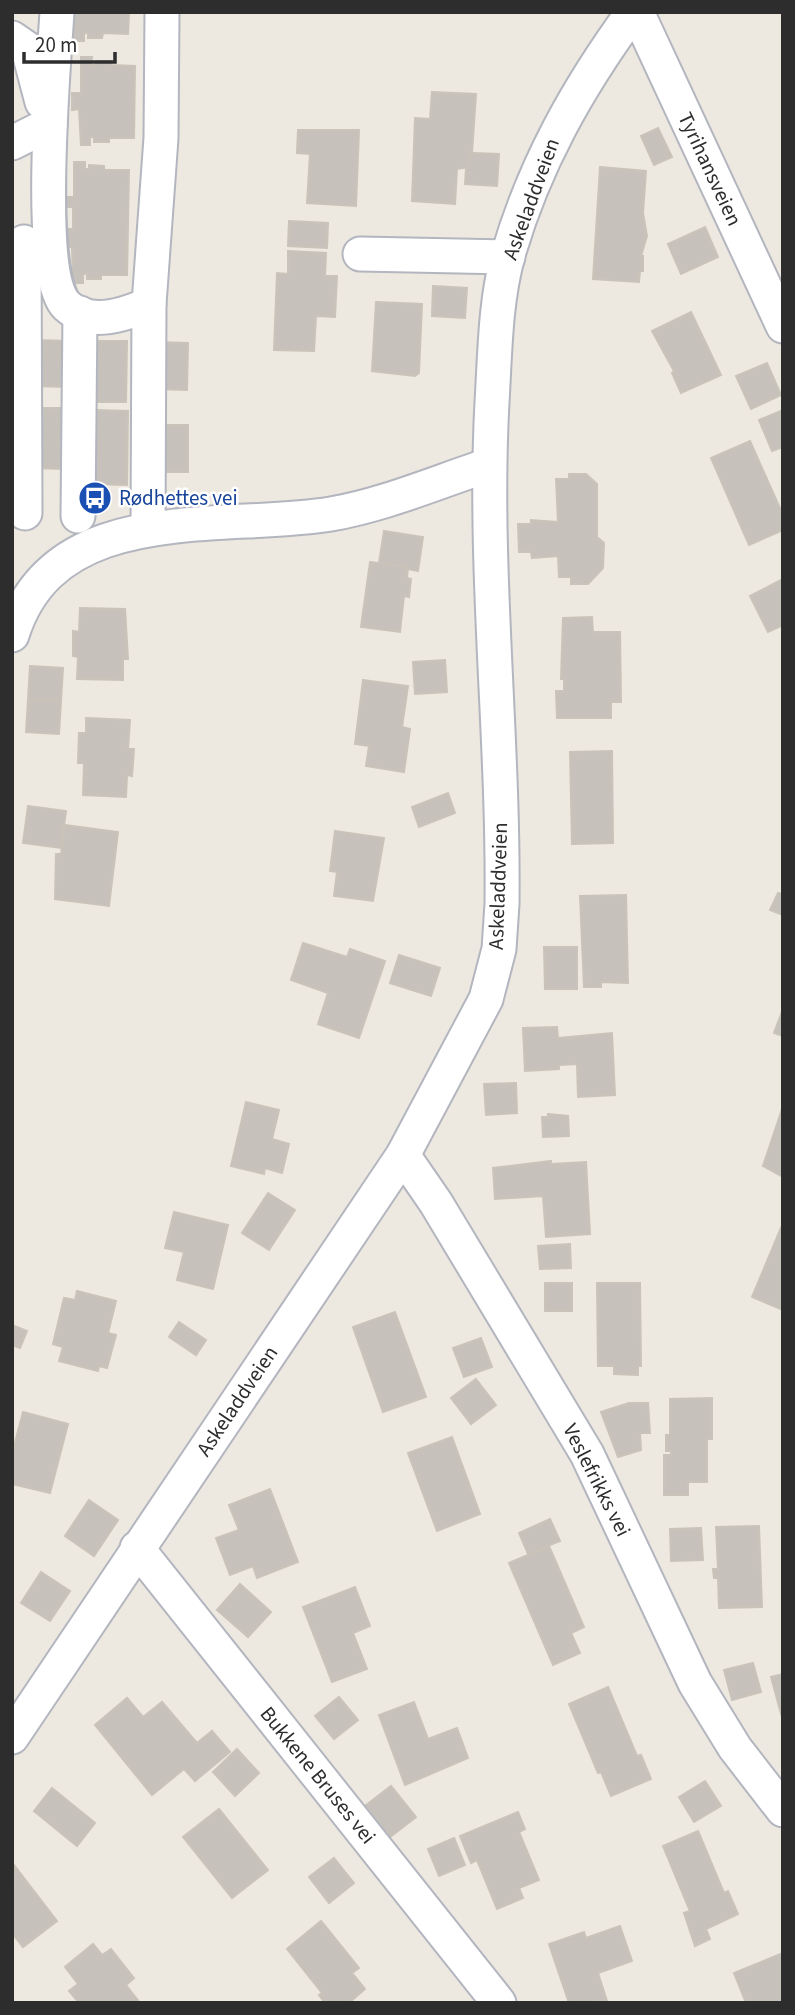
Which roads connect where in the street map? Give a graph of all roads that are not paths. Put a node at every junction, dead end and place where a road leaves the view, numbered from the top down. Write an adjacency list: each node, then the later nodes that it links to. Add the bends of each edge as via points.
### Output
1 (57, 12): 5 (street)
2 (162, 12): 10 (street, via 161,138)
3 (635, 12): 9 (street, Askeladdveien, via 595,64 556,131); 12 (street, Tyrihansveien)
4 (12, 38): 5 (street, via 28,49)
5 (50, 124): 6 (street); 7 (street)
6 (12, 142)
7 (29, 240): 11 (street, via 66,305); 14 (street)
8 (360, 254): 9 (street)
9 (508, 257): 13 (street, Askeladdveien, via 496,322)
10 (149, 304): 11 (street, via 104,318); 15 (street)
11 (80, 313): 16 (street)
12 (783, 326)
13 (489, 466): 15 (street, via 333,514); 18 (street, Askeladdveien, via 503,854 499,949 486,999)
14 (18, 515): 16 (street, via 60,508)
15 (148, 528): 16 (street)
16 (84, 530): 17 (street, via 39,582)
17 (12, 635)
18 (403, 1155): 19 (street, Askeladdveien); 21 (street, Veslefrikks vei, via 587,1454 695,1684 734,1748)
19 (137, 1548): 20 (street, Askeladdveien); 22 (street, Bukkene Bruses vei)
20 (12, 1737)
21 (783, 1810)
22 (499, 2003)

